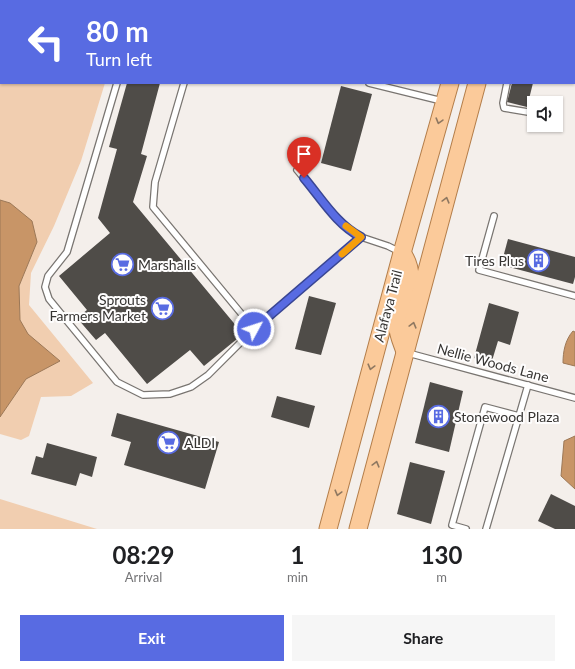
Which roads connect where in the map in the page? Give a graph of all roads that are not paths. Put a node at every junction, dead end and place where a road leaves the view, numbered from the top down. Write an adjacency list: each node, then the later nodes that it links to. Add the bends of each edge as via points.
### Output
1 (117, 84): 14 (lane, via 67,252 48,276 46,287 49,298 117,382 143,395 170,394 191,387 208,375)
2 (184, 84): 14 (lane, via 155,182 153,207)
3 (373, 84): 7 (lane)
4 (450, 84): 7 (main road, Alafaya Trail)
5 (477, 84): 15 (main road, Alafaya Trail, one-way to 5)
6 (507, 84): 8 (lane, via 504,108)
7 (444, 102): 12 (main road, Alafaya Trail, one-way to 12)
8 (527, 112)
9 (297, 170): 11 (lane, via 339,219)
10 (494, 216): 13 (lane, via 479,270)
11 (361, 237): 12 (lane); 14 (lane)
12 (402, 253): 15 (main road, via 408,261 411,276 398,330); 19 (main road, Alafaya Trail, one-way to 19)
13 (575, 296)
14 (254, 329)
15 (406, 352): 16 (lane, Nellie Woods Lane); 20 (main road, Alafaya Trail, one-way to 15)
16 (528, 385): 17 (lane, Nellie Woods Lane); 18 (lane)
17 (575, 398)
18 (519, 416): 21 (lane, via 486,407 452,525); 22 (lane)
19 (328, 529)
20 (358, 529)
21 (466, 529)
22 (486, 529)

